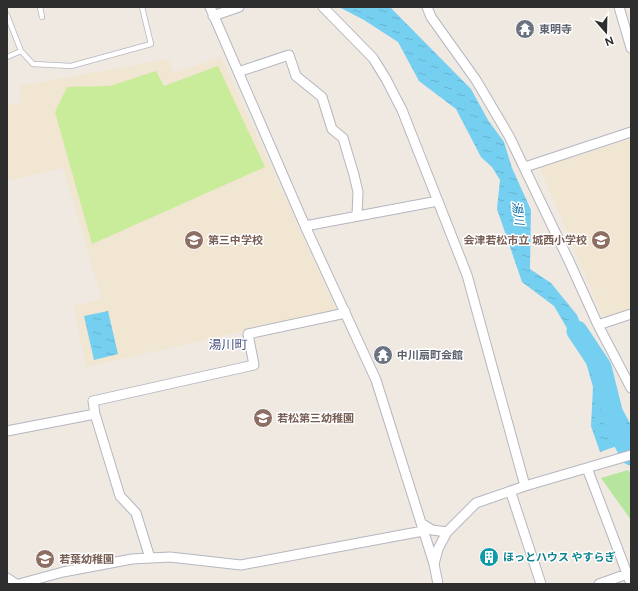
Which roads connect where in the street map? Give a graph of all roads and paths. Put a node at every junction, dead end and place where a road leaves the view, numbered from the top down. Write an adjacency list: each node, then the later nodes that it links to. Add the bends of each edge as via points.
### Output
1 (40, 7): 9 (lane)
2 (142, 7): 11 (lane, via 151,44 71,66 33,64)
3 (239, 7): 7 (street)
4 (323, 7): 16 (street, via 372,58 386,79 416,143)
5 (427, 7): 15 (street, via 491,103)
6 (619, 7): 10 (street)
7 (212, 11): 13 (street)
8 (7, 14): 11 (lane)
9 (42, 17)
10 (631, 48)
11 (21, 51): 12 (lane)
12 (7, 56)
13 (238, 72): 17 (street, via 289,55 296,76 322,97 332,129 343,138 358,192); 18 (street)
14 (631, 132): 15 (street)
15 (525, 167): 21 (street)
16 (438, 201): 17 (street); 27 (street, via 477,307)
17 (357, 216): 18 (street)
18 (305, 226): 19 (street)
19 (345, 311): 23 (street, via 248,334 254,365 93,401); 29 (street, via 381,394)
20 (631, 314): 21 (street)
21 (598, 324): 22 (street)
22 (631, 388)
23 (95, 414): 24 (street); 31 (street, via 120,496 136,513)
24 (7, 431)
25 (631, 455): 26 (street)
26 (590, 467): 27 (street); 33 (street)
27 (525, 486): 30 (street, via 476,503)
28 (512, 496): 37 (street)
29 (422, 527): 30 (street); 31 (street, via 241,565 170,556); 32 (street)
30 (447, 532): 32 (street)
31 (150, 558): 35 (street, via 110,563)
32 (434, 564): 36 (street)
33 (627, 574): 38 (street); 39 (street)
34 (7, 578): 35 (street)
35 (18, 584)
36 (438, 584)
37 (541, 584)
38 (599, 584)
39 (631, 584)

